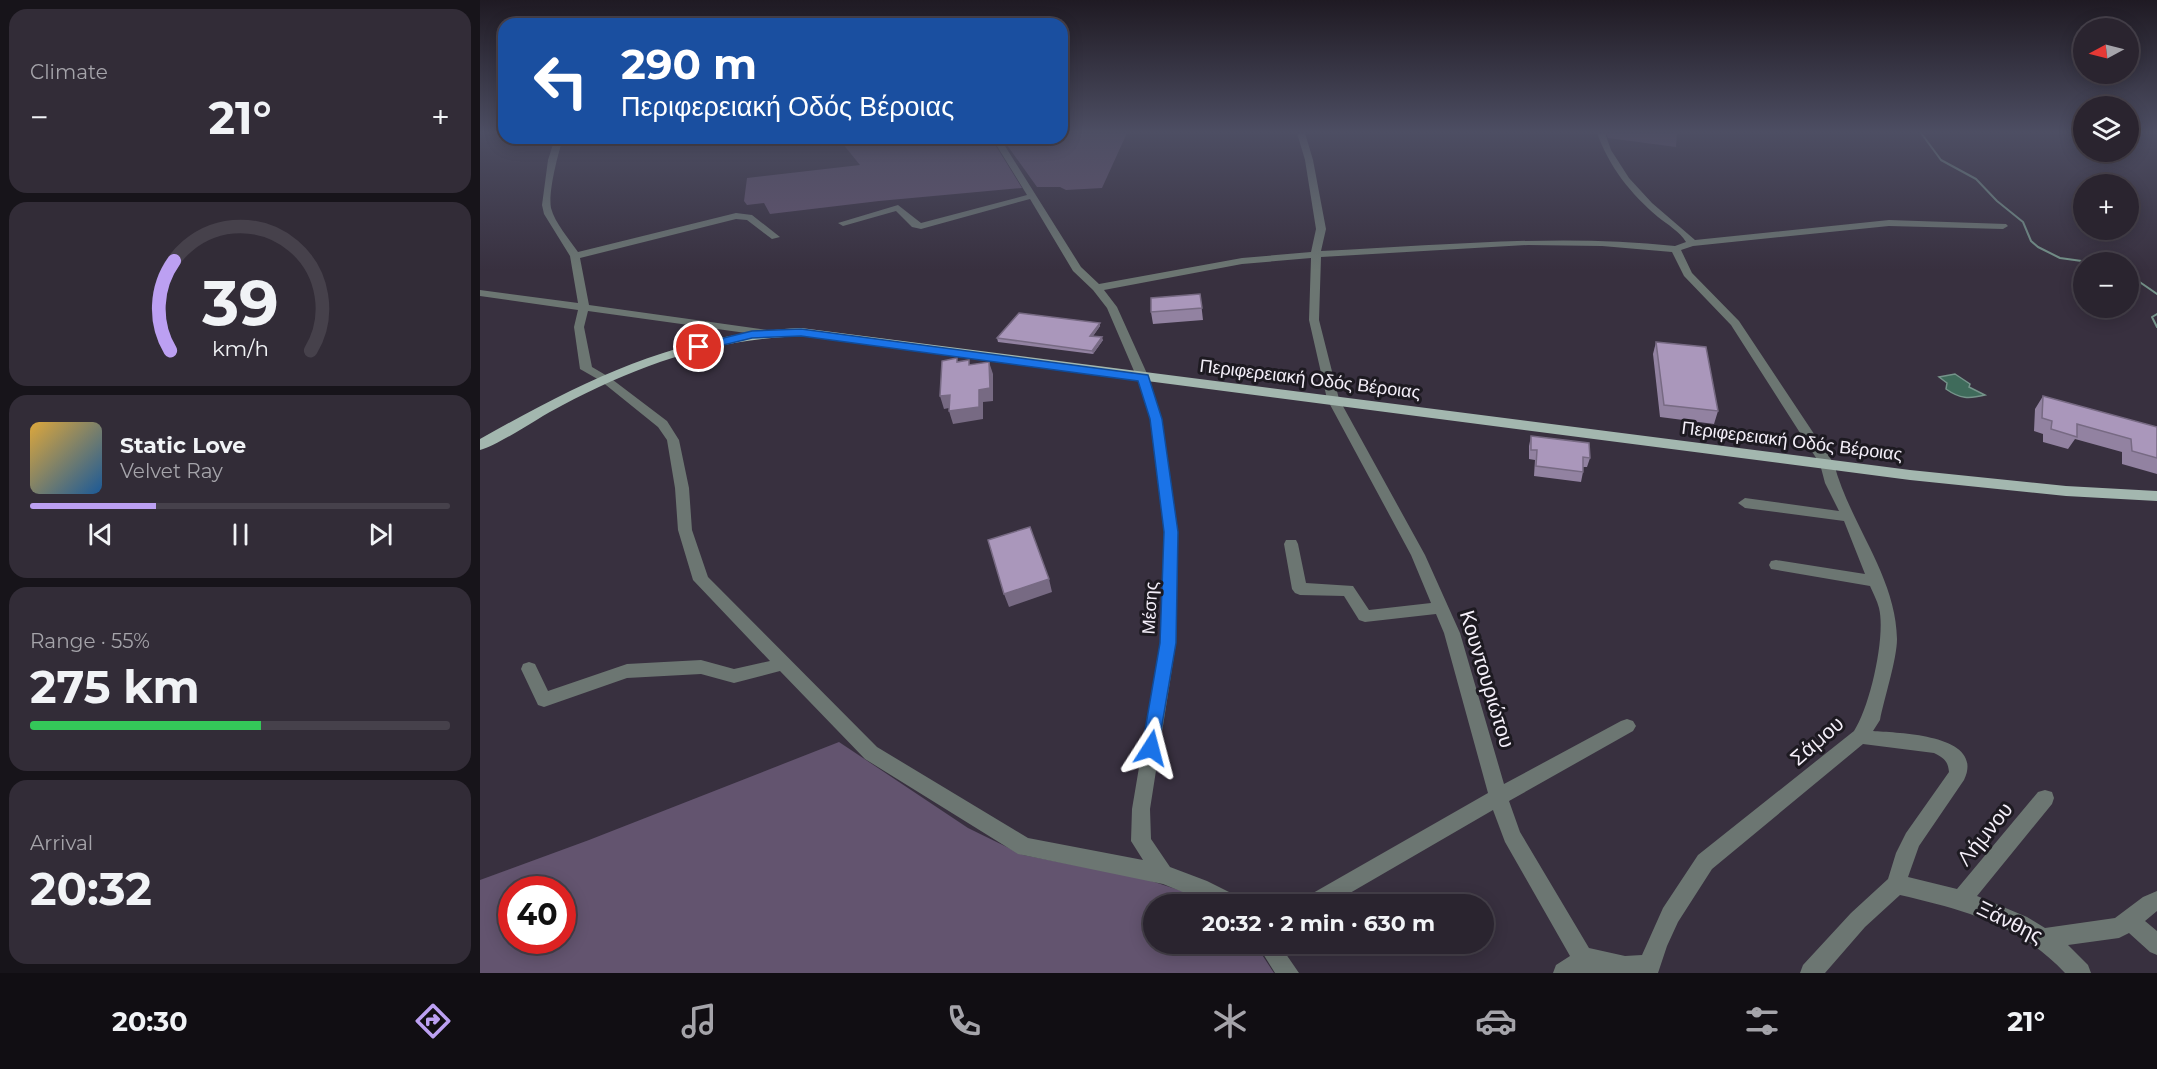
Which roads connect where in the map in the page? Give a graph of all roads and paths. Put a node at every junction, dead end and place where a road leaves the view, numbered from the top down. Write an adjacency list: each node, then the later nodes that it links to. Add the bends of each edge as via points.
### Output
1 (550, 178): 12 (street, via 546,206)
2 (1021, 178): 5 (street, Μέσης)
3 (1312, 178): 11 (street, Κουντουριώτου, via 1321,229)
4 (1624, 178): 9 (street)
5 (1032, 196): 6 (street, via 921,226 898,208); 13 (street, Μέσης, via 1077,269)
6 (843, 223)
7 (2003, 226): 9 (street, via 1889,223)
8 (775, 237): 12 (street, via 749,217 736,216)
9 (1691, 243): 10 (street)
10 (1676, 249): 11 (street, via 1498,243); 21 (street, Σάμου, via 1689,274 1735,323)
11 (1316, 253): 13 (street); 19 (street, Κουντουριώτου, via 1314,320)
12 (575, 256): 15 (street)
13 (1097, 288): 18 (street, Μέσης, via 1112,307)
14 (480, 293): 15 (street)
15 (584, 307): 16 (street); 17 (street, via 579,327 586,369)
16 (767, 333): 17 (main road, Περιφερειακή Οδός Βέροιας, via 685,351); 18 (main road, Περιφερειακή Οδός Βέροιας, via 812,334)
17 (605, 378): 20 (main road, Περιφερειακή Οδός Βέροιας); 29 (street, via 663,424 673,440 685,530 701,579)
18 (1143, 378): 19 (main road, Περιφερειακή Οδός Βέροιας); 35 (street, Μέσης, via 1156,419 1171,532 1168,643 1141,809 1142,841)
19 (1333, 399): 21 (main road, Περιφερειακή Οδός Βέροιας); 28 (street, Κουντουριώτου, via 1418,555)
20 (480, 445)
21 (1827, 464): 22 (main road, Περιφερειακή Οδός Βέροιας, via 2033,488); 24 (street, Σάμου)
22 (2157, 496)
23 (1745, 503): 24 (street)
24 (1849, 517): 27 (street, Σάμου)
25 (1291, 544): 28 (street, via 1300,589 1348,590 1365,616)
26 (1776, 565): 27 (street)
27 (1876, 581): 32 (street, Σάμου, via 1887,609 1889,642 1871,720)
28 (1441, 608): 33 (street, Κουντουριώτου, via 1452,633)
29 (784, 664): 30 (street, via 734,676 701,667 627,670 544,700); 35 (street, via 871,753 1025,847)
30 (529, 669)
31 (1627, 726): 33 (street)
32 (1860, 736): 36 (street, via 1925,742 1942,747 1960,764 1958,774 1906,848); 46 (street, Σάμου, via 1705,862 1685,891)
33 (1498, 796): 38 (street); 45 (street, Κουντουριώτου, via 1512,836)
34 (2045, 798): 39 (street, Λήμνου)
35 (1163, 874): 37 (street)
36 (1897, 884): 39 (street, Ξάνθης); 49 (street, via 1857,920)
37 (1212, 894)
38 (1330, 894)
39 (1962, 899): 42 (street, Ξάνθης)
40 (2157, 901): 41 (street)
41 (2129, 920): 42 (street, via 2119,928); 43 (street)
42 (2046, 938): 50 (street, Ξάνθης)
43 (2157, 945)
44 (1274, 954): 47 (street)
45 (1589, 965): 46 (street); 48 (street)
46 (1648, 969)
47 (1288, 973)
48 (1564, 973)
49 (1811, 973)
50 (2080, 973)

